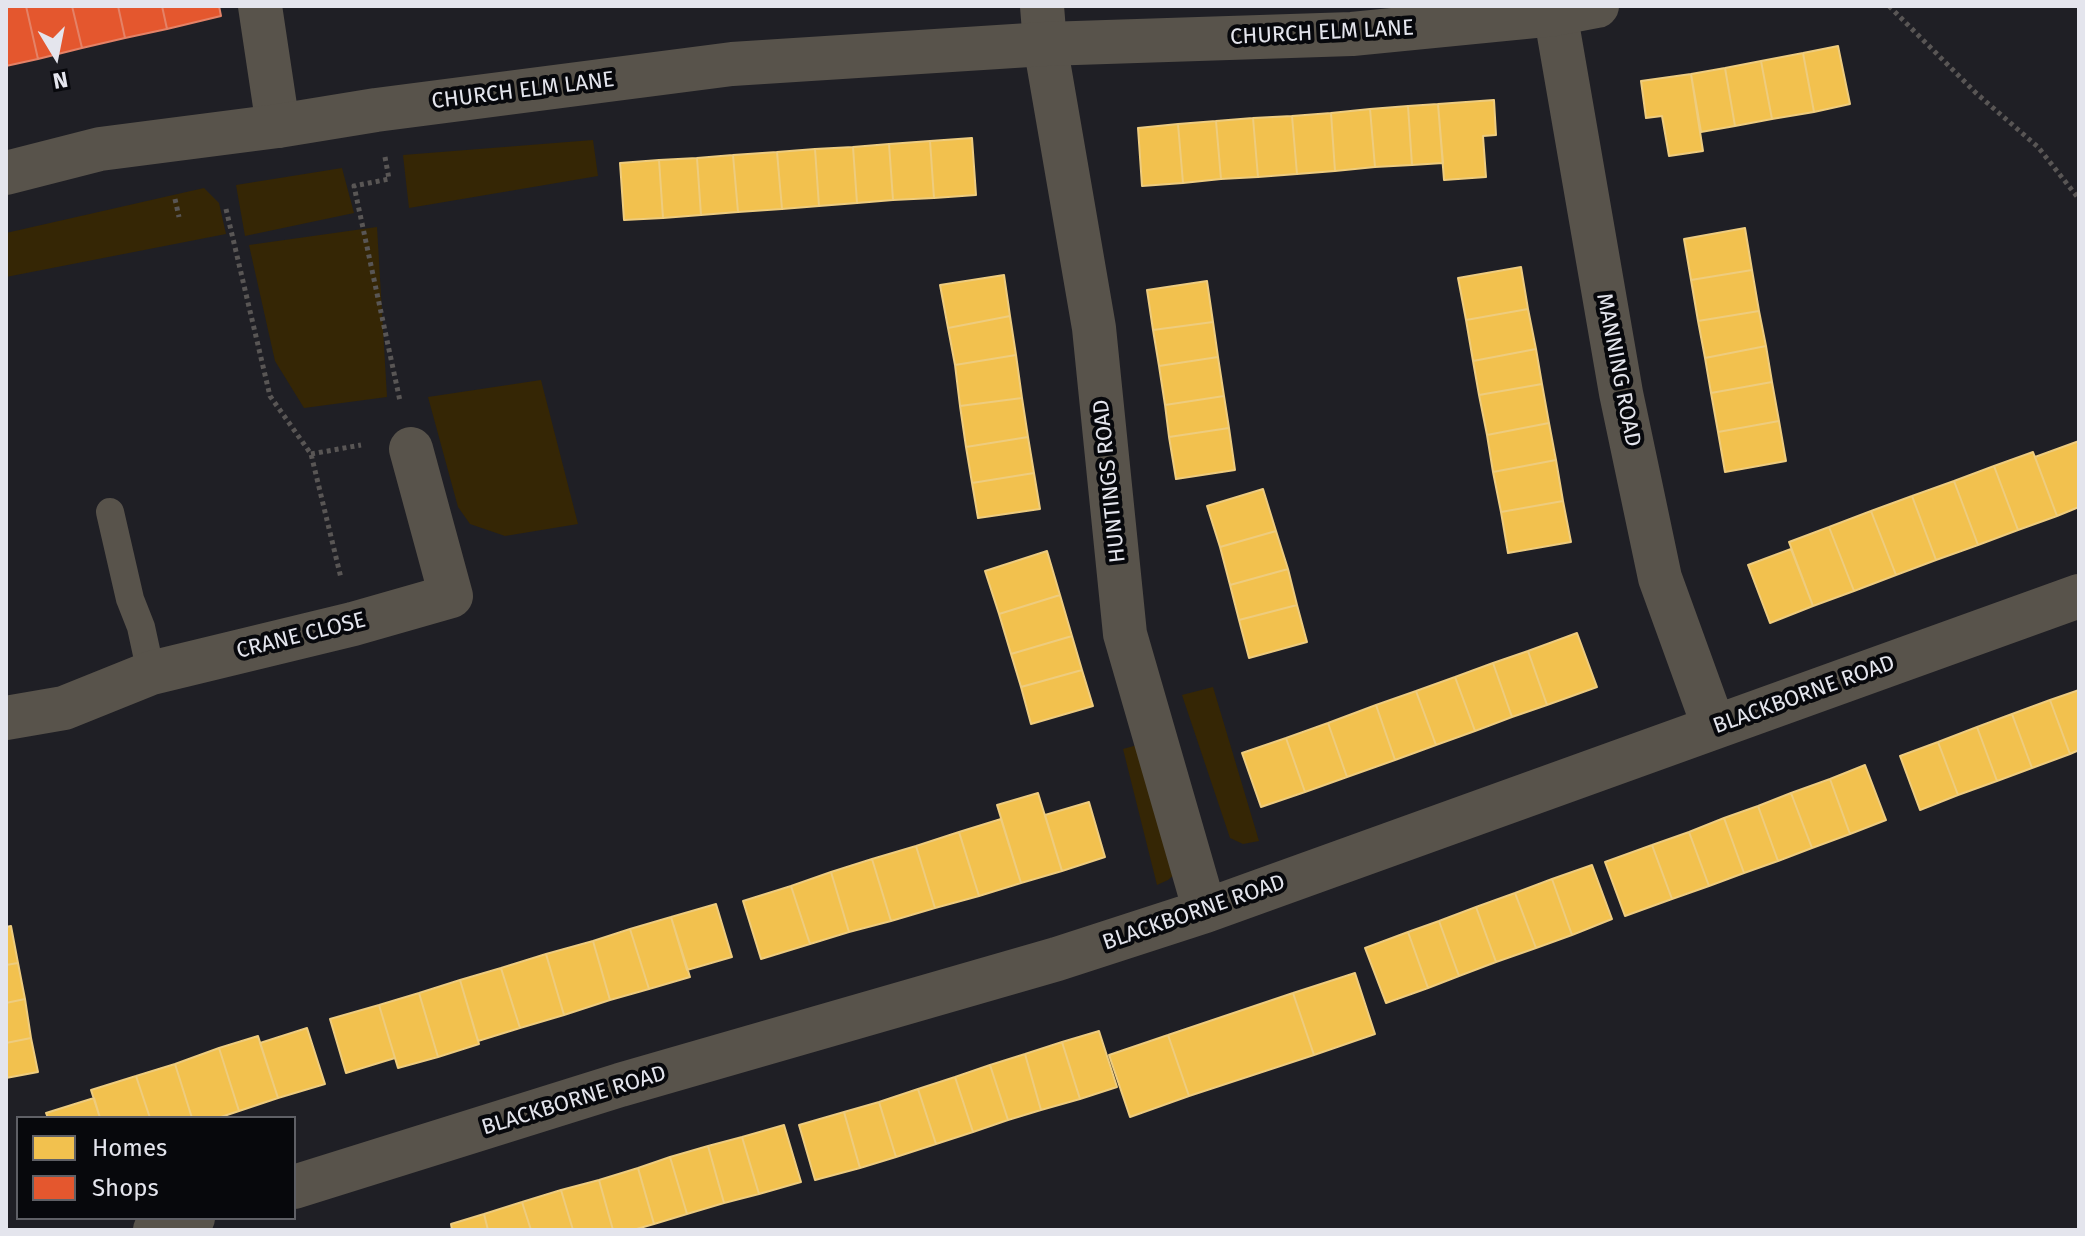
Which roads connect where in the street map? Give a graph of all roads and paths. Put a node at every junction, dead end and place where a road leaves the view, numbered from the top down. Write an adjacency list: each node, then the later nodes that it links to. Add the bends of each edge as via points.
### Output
1 (260, 6): 6 (street)
2 (1597, 6): 4 (street, CHURCH ELM LANE)
3 (1889, 6): 10 (path, via 2038,147)
4 (1554, 10): 5 (street, CHURCH ELM LANE, via 1352,34); 20 (street, MANNING ROAD, via 1621,393 1660,578)
5 (1044, 25): 6 (street, CHURCH ELM LANE); 21 (street, HUNTINGS ROAD, via 1094,328 1125,634)
6 (278, 126): 7 (street, CHURCH ELM LANE, via 100,149)
7 (6, 173)
8 (354, 186): 13 (path)
9 (175, 199): 12 (path)
10 (2079, 199)
11 (226, 209): 17 (path, via 270,396 311,454)
12 (179, 217)
13 (402, 407)
14 (411, 449): 17 (street, CRANE CLOSE, via 451,596)
15 (110, 512): 18 (lane)
16 (2079, 596): 20 (street, BLACKBORNE ROAD)
17 (353, 624): 18 (street, CRANE CLOSE)
18 (151, 673): 19 (street, CRANE CLOSE, via 64,708)
19 (6, 718)
20 (1714, 727): 21 (street, BLACKBORNE ROAD)
21 (1205, 911): 22 (street, BLACKBORNE ROAD)
22 (296, 1186)
23 (187, 1220): 24 (street)
24 (155, 1230)

